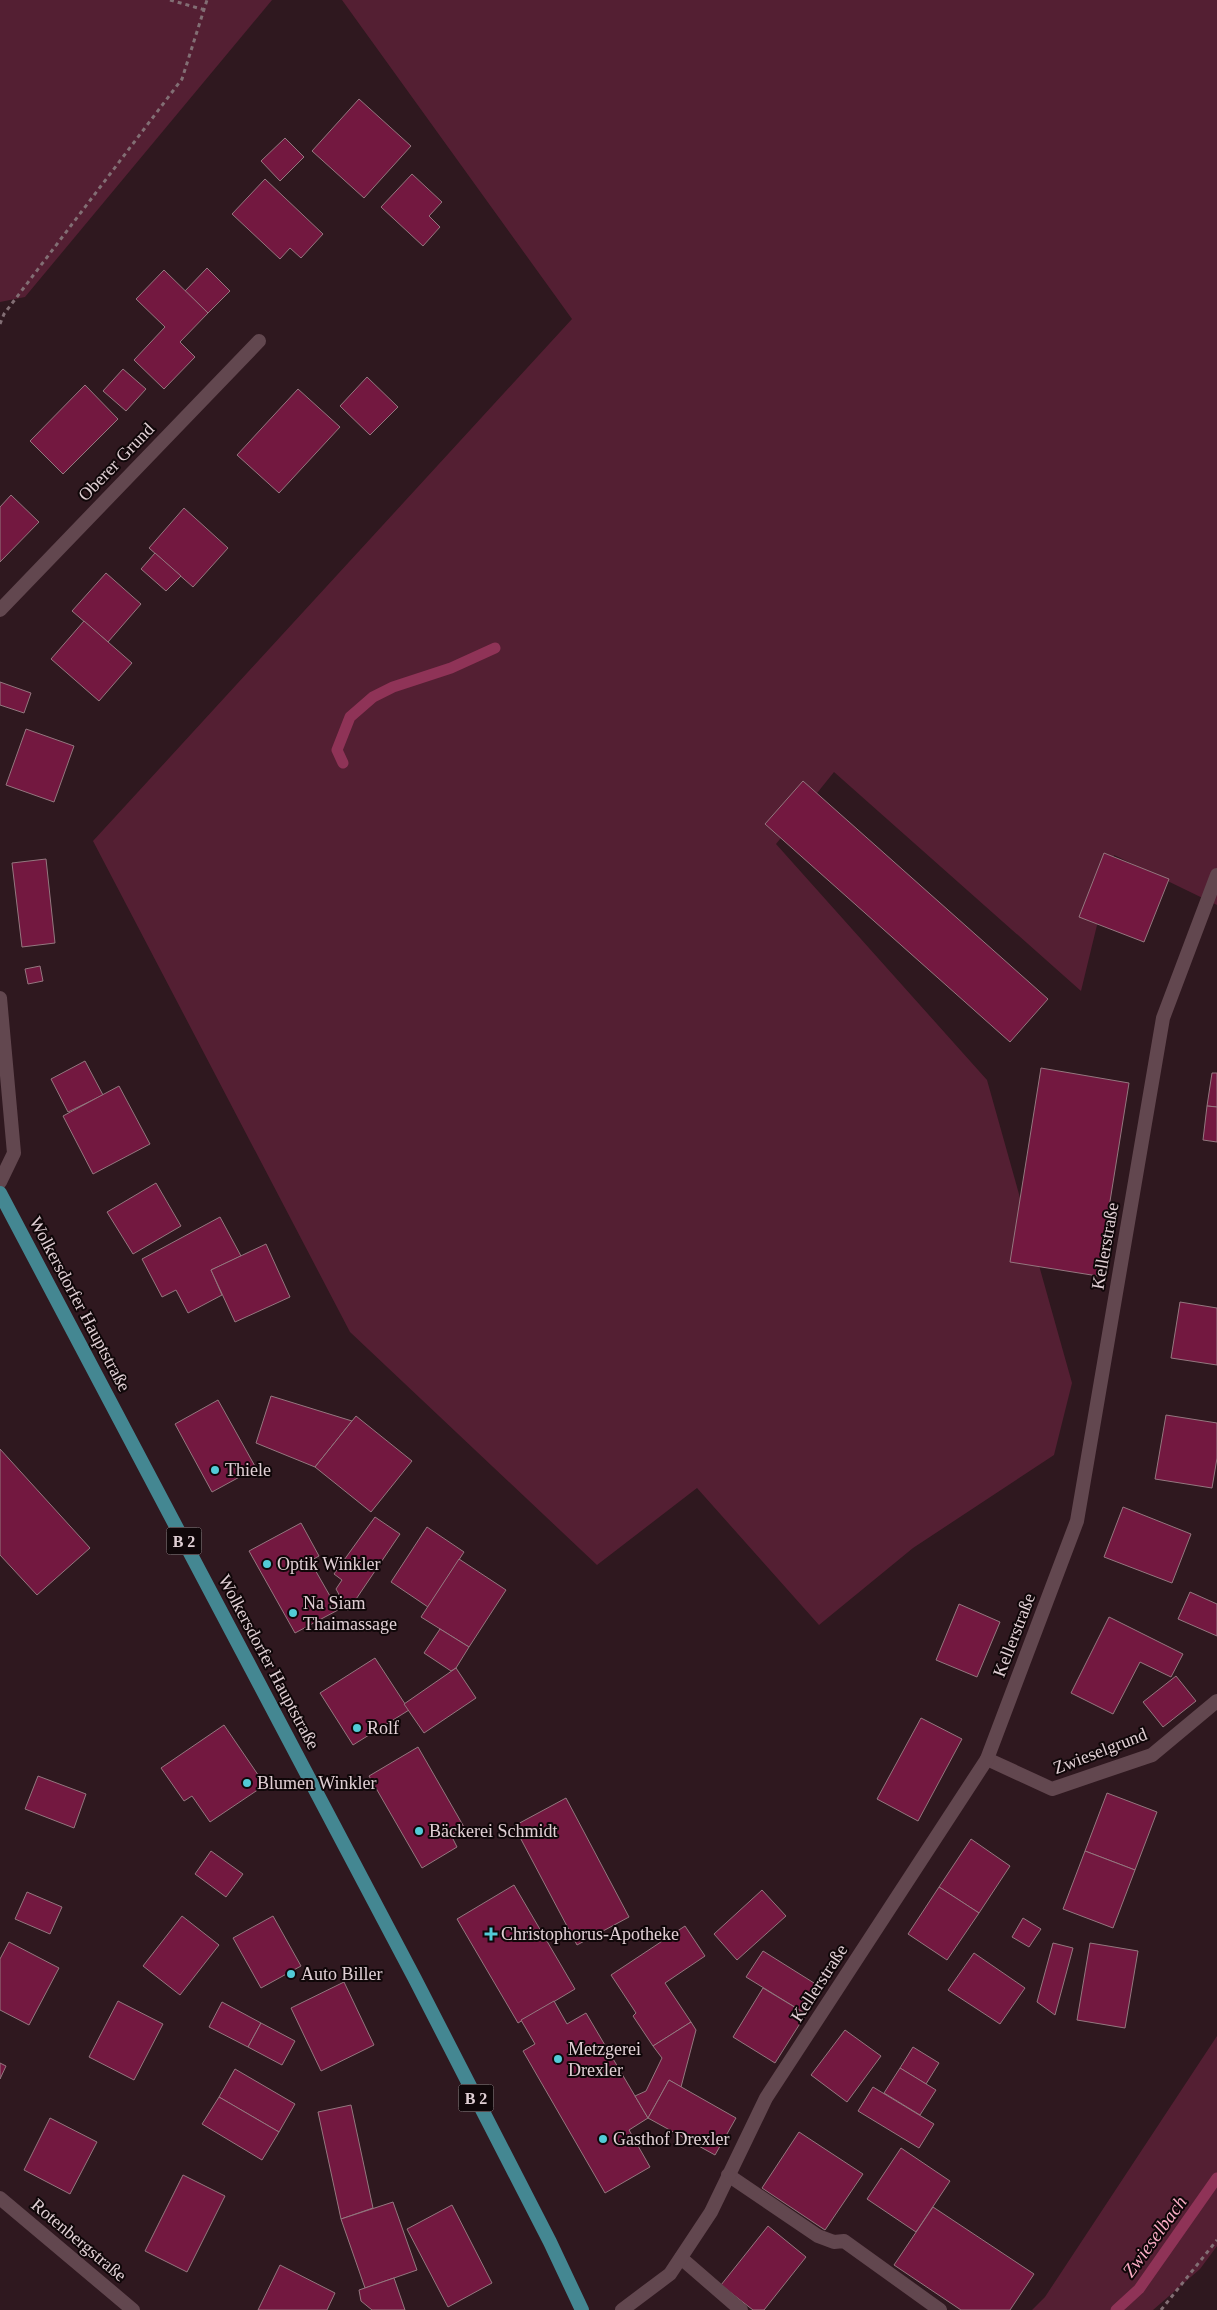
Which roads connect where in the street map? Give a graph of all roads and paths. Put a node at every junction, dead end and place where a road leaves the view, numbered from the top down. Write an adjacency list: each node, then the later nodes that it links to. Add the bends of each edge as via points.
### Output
1 (170, 0): 3 (path)
2 (207, 0): 3 (path)
3 (205, 10): 4 (path, via 182,79 4,314)
4 (0, 324)
5 (259, 341): 6 (street, Oberer Grund)
6 (0, 610)
7 (1217, 876): 12 (street, Kellerstraße, via 1163,1018 1077,1521)
8 (0, 998): 9 (street, via 14,1153)
9 (0, 1182)
10 (0, 1193): 18 (main road, Wolkersdorfer Hauptstraße / B 2, via 394,1938)
11 (1217, 1701): 12 (street, Zwieselgrund, via 1152,1755 1052,1789)
12 (988, 1759): 13 (street, Kellerstraße, via 766,2098)
13 (728, 2175): 16 (street, Kellerstraße, via 711,2212); 21 (street, via 818,2236 834,2242 844,2241)
14 (0, 2198): 17 (street, Rotenbergstraße)
15 (1217, 2240): 22 (path)
16 (681, 2258): 19 (street, Kellerstraße, via 670,2274); 20 (street)
17 (133, 2310)
18 (582, 2310)
19 (622, 2310)
20 (741, 2310)
21 (940, 2310)
22 (1161, 2310)

